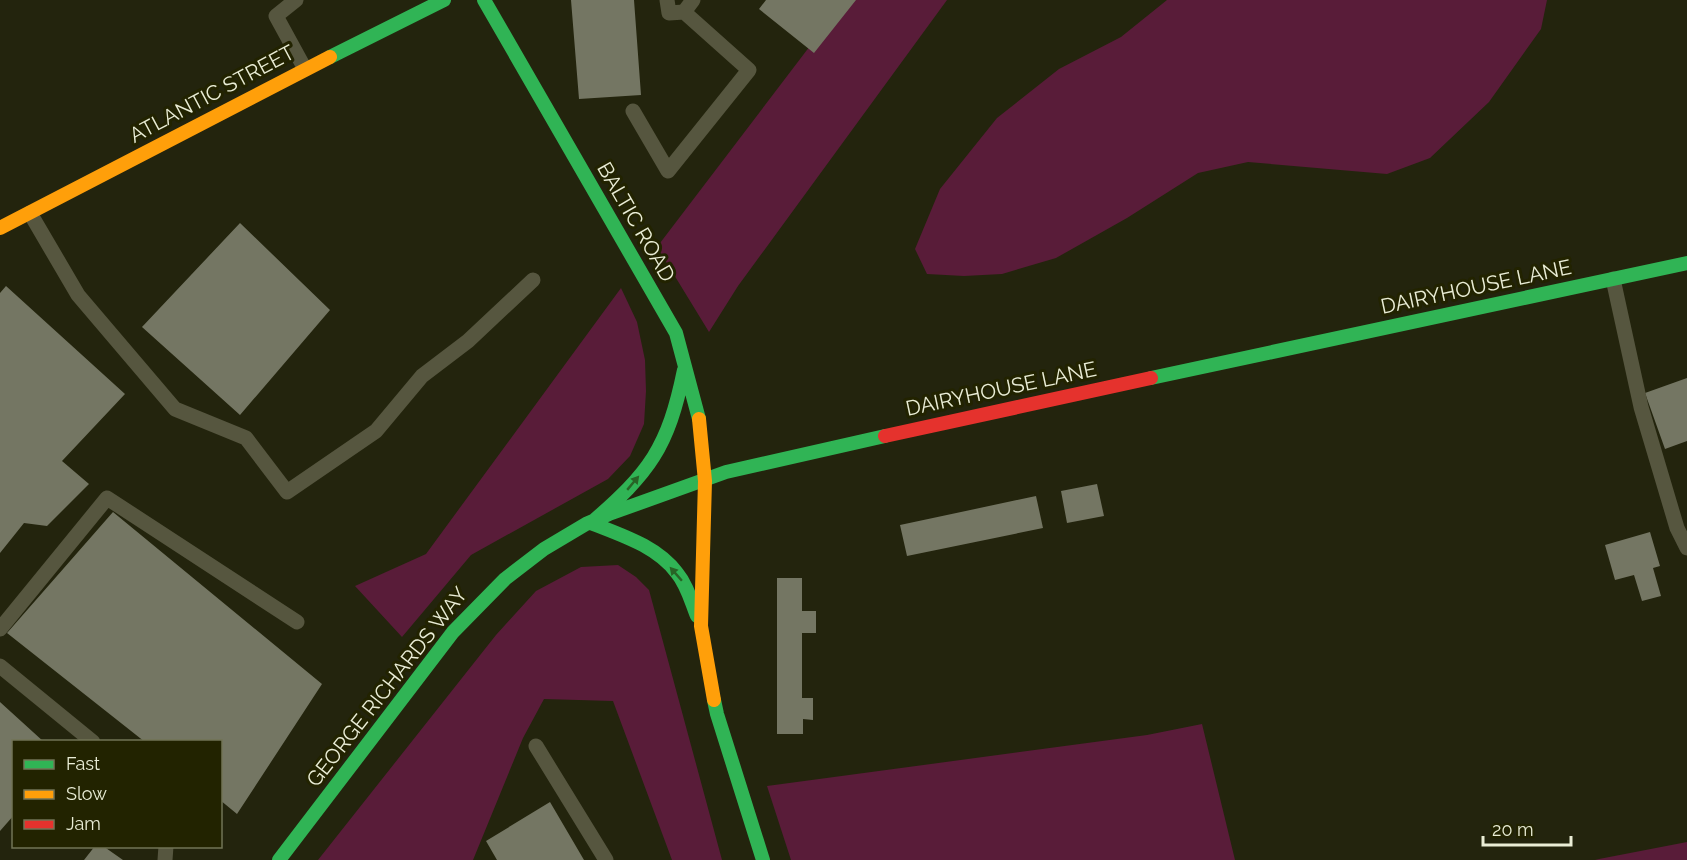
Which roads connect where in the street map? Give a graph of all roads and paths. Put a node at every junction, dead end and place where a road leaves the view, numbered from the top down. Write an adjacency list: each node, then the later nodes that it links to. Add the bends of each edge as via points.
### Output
1 (296, 0): 6 (lane, via 276,16)
2 (444, 0): 6 (street, ATLANTIC STREET)
3 (484, 0): 13 (street, BALTIC ROAD, via 676,333)
4 (667, 0): 5 (lane, via 669,13)
5 (688, 6): 7 (lane, via 749,70 668,171)
6 (305, 69): 8 (street, ATLANTIC STREET)
7 (633, 111)
8 (30, 213): 9 (street, ATLANTIC STREET); 12 (lane, via 78,295 176,409 246,438 287,492 376,431 422,376 468,341)
9 (0, 228)
10 (1687, 264): 11 (street, DAIRYHOUSE LANE)
11 (1613, 279): 14 (street, DAIRYHOUSE LANE, via 898,432 726,472); 16 (lane, via 1650,440)
12 (533, 280)
13 (685, 367): 14 (street, BALTIC ROAD, via 699,418); 15 (street, one-way to 13, via 626,492 657,455)
14 (705, 481): 15 (street, GEORGE RICHARDS WAY); 18 (street)
15 (591, 523): 18 (street, one-way to 15, via 684,582 661,556); 23 (street, GEORGE RICHARDS WAY, via 533,556 479,603)
16 (1687, 548)
17 (297, 622): 19 (lane, via 107,498)
18 (701, 626): 25 (street, via 717,714)
19 (0, 629)
20 (0, 666): 21 (lane)
21 (92, 740)
22 (536, 746): 24 (lane)
23 (279, 860)
24 (606, 860)
25 (763, 860)

